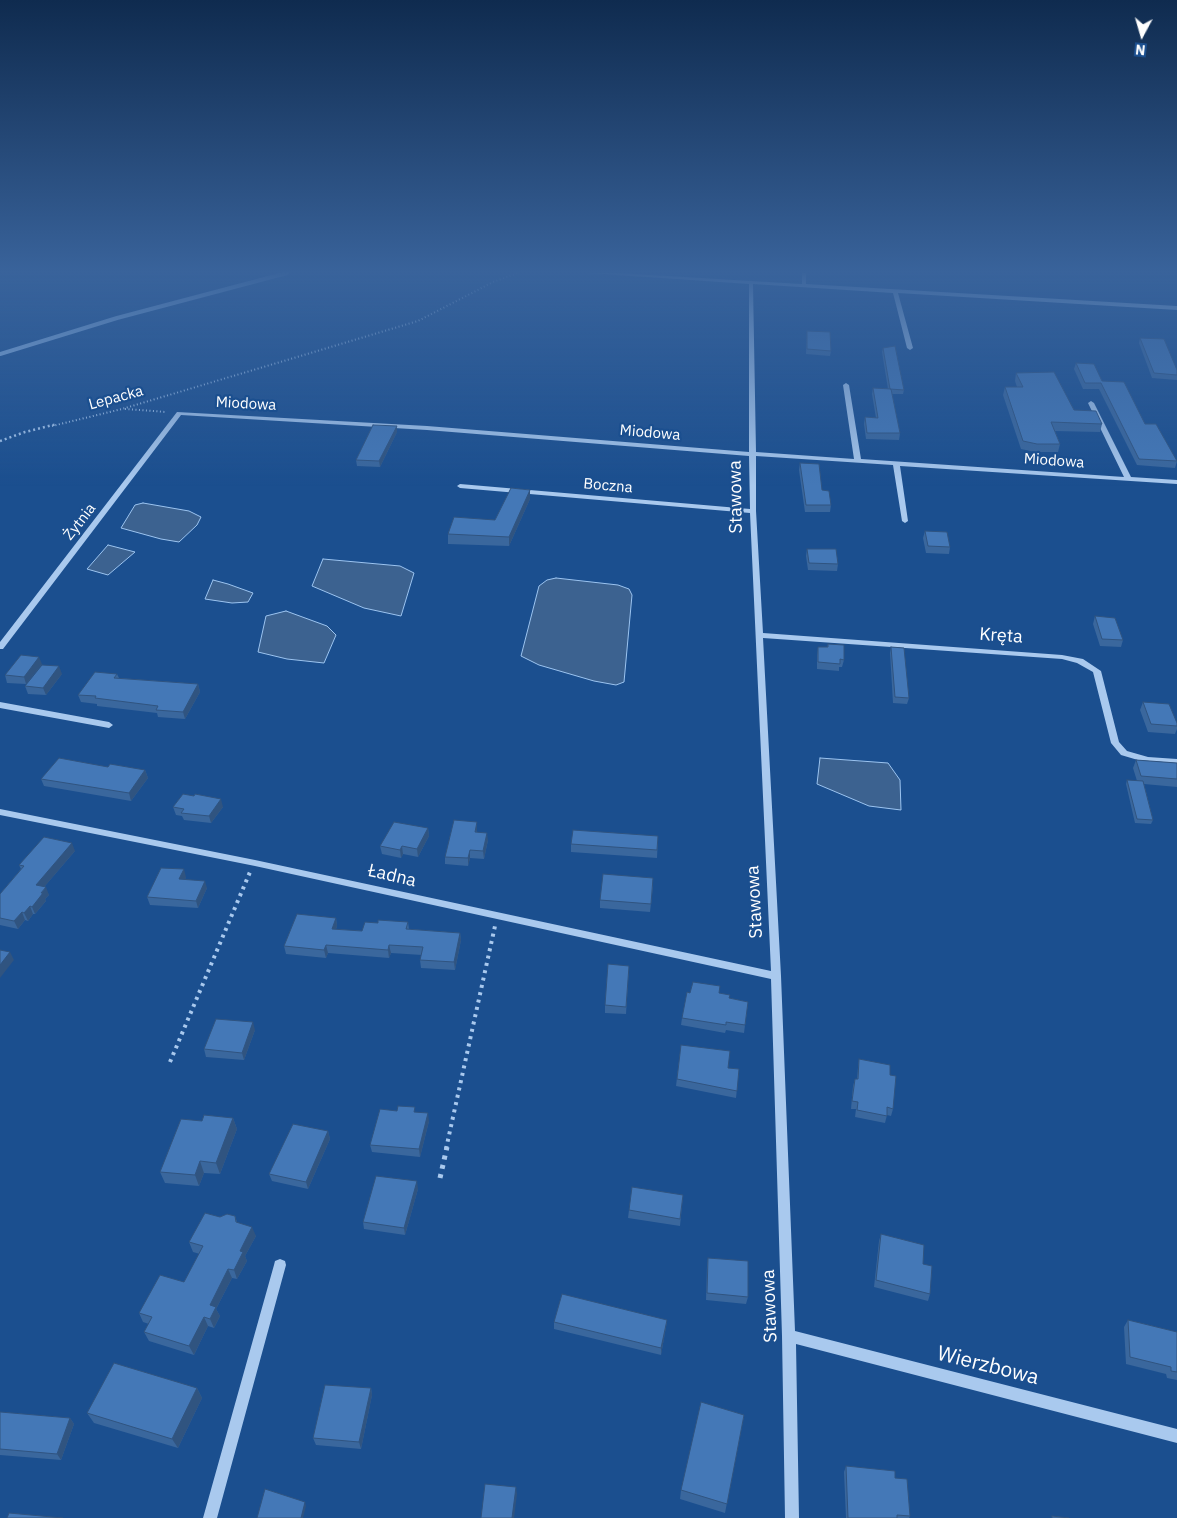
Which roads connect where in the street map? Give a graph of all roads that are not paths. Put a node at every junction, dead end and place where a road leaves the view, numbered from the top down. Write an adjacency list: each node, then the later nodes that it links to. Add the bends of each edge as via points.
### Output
1 (752, 344): 7 (street, Stawowa)
2 (909, 344): 3 (street)
3 (910, 348)
4 (846, 385): 8 (street)
5 (1091, 403): 10 (lane)
6 (179, 413): 7 (street, Miodowa, via 427,428); 16 (street, Żytnia)
7 (753, 454): 8 (street, Miodowa); 13 (street, Stawowa)
8 (858, 461): 9 (street, Miodowa)
9 (896, 463): 10 (street, Miodowa); 14 (street)
10 (1128, 478): 11 (street, Miodowa)
11 (1177, 482)
12 (460, 486): 13 (street, Boczna)
13 (753, 511): 15 (street, Stawowa)
14 (904, 521)
15 (759, 635): 19 (street, Kręta, via 1062,657 1080,661 1097,671 1115,743 1124,753 1148,760); 21 (street, Stawowa)
16 (0, 647)
17 (0, 705): 18 (street)
18 (109, 725)
19 (1177, 762)
20 (0, 812): 21 (street, Ładna, via 255,863)
21 (776, 976): 23 (street, Stawowa)
22 (280, 1265): 25 (lane)
23 (789, 1336): 24 (street, Wierzbowa); 26 (street, Stawowa)
24 (1177, 1436)
25 (210, 1518)
26 (792, 1518)

